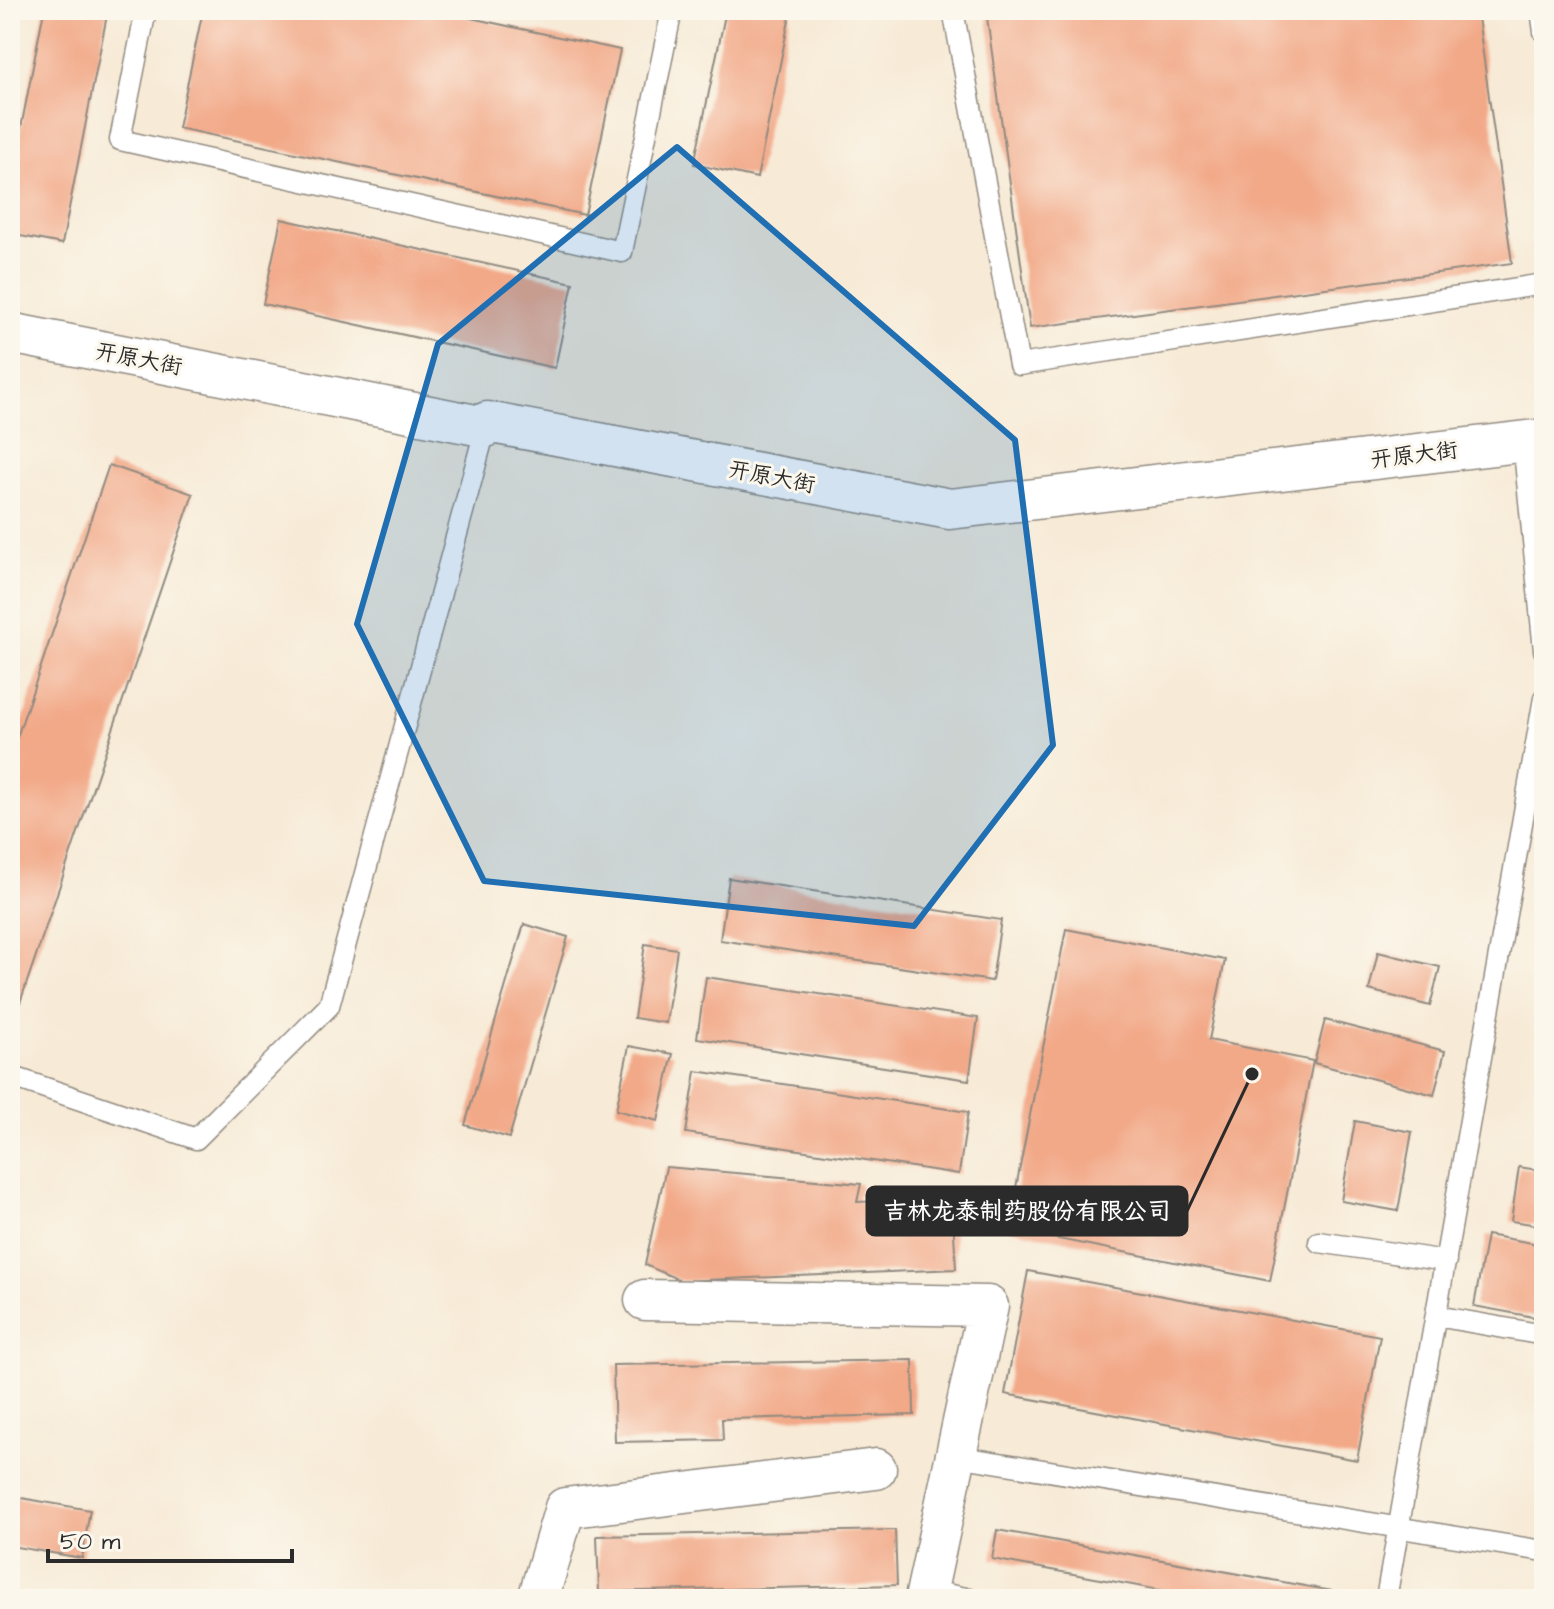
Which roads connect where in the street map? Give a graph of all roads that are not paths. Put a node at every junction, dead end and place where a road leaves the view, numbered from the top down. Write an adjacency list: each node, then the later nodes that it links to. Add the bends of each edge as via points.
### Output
1 (146, 10): 2 (lane, via 120,140 622,252)
2 (672, 10)
3 (953, 10): 6 (lane, via 1019,365)
4 (1541, 10): 5 (lane)
5 (1544, 32)
6 (1544, 284)
7 (10, 333): 8 (street, 开原大街)
8 (486, 424): 9 (street, 开原大街, via 950,509); 12 (lane, via 329,1006 196,1139)
9 (1533, 440): 10 (lane)
10 (1544, 650)
11 (1544, 698): 14 (lane)
12 (10, 1076)
13 (1319, 1242): 14 (lane)
14 (1446, 1261): 16 (lane)
15 (645, 1300): 18 (street, via 988,1306)
16 (1436, 1316): 17 (lane); 20 (lane)
17 (1544, 1335)
18 (956, 1456): 20 (lane); 22 (street)
19 (876, 1469): 23 (street, via 565,1508)
20 (1399, 1527): 21 (lane); 25 (lane)
21 (1544, 1551)
22 (926, 1595): 24 (lane)
23 (538, 1599)
24 (971, 1599)
25 (1386, 1599)

